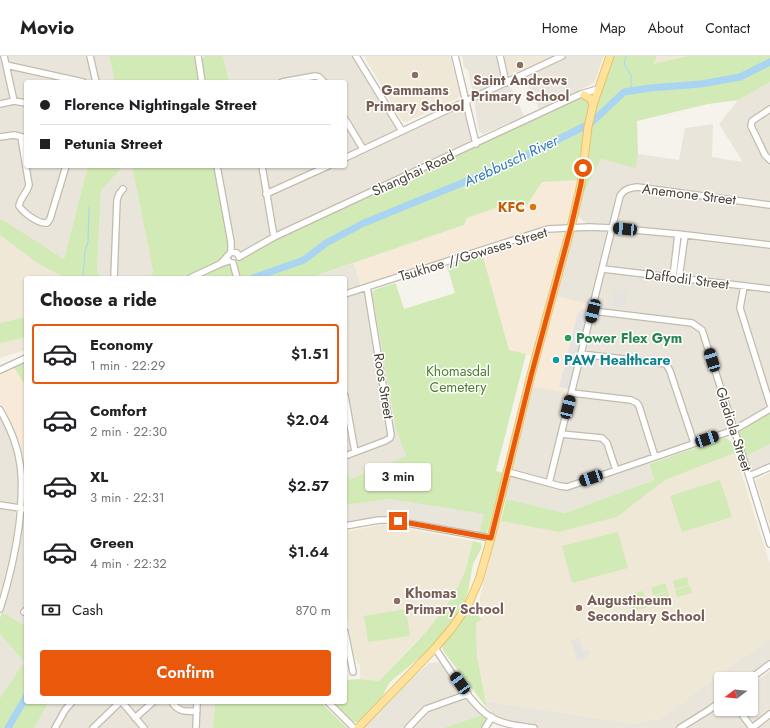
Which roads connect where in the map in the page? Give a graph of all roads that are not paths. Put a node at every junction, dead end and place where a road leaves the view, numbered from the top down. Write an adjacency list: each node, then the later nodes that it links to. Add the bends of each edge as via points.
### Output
1 (4, 56): 9 (street)
2 (90, 56): 11 (street)
3 (198, 56): 12 (street)
4 (356, 56): 25 (street)
5 (455, 56): 18 (street)
6 (500, 56): 15 (street)
7 (562, 56): 15 (street)
8 (610, 56): 16 (main road)
9 (6, 65): 10 (street); 19 (street)
10 (74, 80)
11 (96, 80)
12 (202, 80)
13 (293, 80): 14 (street, via 315,76)
14 (322, 80)
15 (506, 83): 18 (street)
16 (598, 90): 17 (street, Shanghai Road); 22 (main road)
17 (582, 95): 22 (main road, via 591,99); 28 (street, Shanghai Road)
18 (466, 100): 25 (street); 28 (street)
19 (14, 101): 20 (street); 21 (street)
20 (24, 103)
21 (0, 104)
22 (593, 105): 40 (main road, via 581,184)
23 (770, 109): 31 (street, via 752,121 751,126)
24 (347, 123): 29 (street)
25 (402, 131): 29 (street)
26 (0, 137): 27 (street)
27 (23, 137)
28 (476, 144): 44 (street, Shanghai Road)
29 (362, 150): 30 (street)
30 (347, 157)
31 (770, 160)
32 (27, 168): 33 (street, via 29,185 19,206 41,223 47,223)
33 (65, 168)
34 (217, 168): 46 (street)
35 (262, 168): 38 (street)
36 (322, 168): 38 (street)
37 (123, 190): 49 (street, via 117,200)
38 (266, 194): 44 (street)
39 (770, 205): 41 (street, Anemone Street, via 631,188 620,196)
40 (571, 227): 41 (street, Tsukhoe //Gowases Street); 53 (street, Tsukhoe //Gowases Street, via 548,229); 75 (main road)
41 (612, 228): 42 (street, Tsukhoe //Gowases Street); 47 (street, Anemone Street)
42 (678, 234): 43 (street, Tsukhoe //Gowases Street); 51 (street)
43 (685, 235): 45 (street, Tsukhoe //Gowases Street); 51 (street)
44 (274, 237): 46 (street, Shanghai Road)
45 (770, 245)
46 (234, 257): 48 (street); 50 (street, Shanghai Road)
47 (603, 269): 51 (street, Daffodil Street); 56 (street, Anemone Street)
48 (236, 274)
49 (114, 276)
50 (194, 276)
51 (676, 277): 52 (street, Daffodil Street)
52 (744, 286): 54 (street, Daffodil Street); 61 (street, via 740,308)
53 (367, 287): 55 (street, Tsukhoe //Gowases Street); 70 (street, Roos Street, via 391,435 385,441)
54 (770, 289)
55 (347, 293)
56 (593, 311): 57 (street, Anemone Street); 66 (street, Gladiola Street, via 692,323 702,330)
57 (582, 354): 60 (street, Anemone Street); 69 (street, via 666,364)
58 (24, 359): 59 (street)
59 (0, 369)
60 (572, 394): 67 (street, Anemone Street); 72 (street, via 631,400 637,403)
61 (770, 404)
62 (347, 407): 70 (street)
63 (770, 409): 66 (street)
64 (0, 410): 68 (street)
65 (0, 415): 68 (street)
66 (734, 430): 69 (street); 76 (street, Gladiola Street)
67 (561, 434): 74 (street, via 602,438 607,443); 77 (street, Anemone Street)
68 (13, 436): 79 (street, via 22,472)
69 (694, 443): 72 (street)
70 (355, 452): 71 (street, Roos Street)
71 (347, 455)
72 (655, 456): 74 (street)
73 (770, 467): 76 (street)
74 (616, 470): 77 (street, via 567,487)
75 (508, 472): 77 (street); 81 (main road)
76 (749, 476): 82 (street, Gladiola Street)
77 (549, 483)
78 (0, 505): 79 (street)
79 (23, 509): 83 (street, via 13,566)
80 (347, 526): 81 (street, via 390,520)
81 (491, 538): 85 (main road, via 479,580 468,605)
82 (770, 544)
83 (0, 609)
84 (347, 642): 87 (street)
85 (435, 648): 89 (street); 108 (main road)
86 (770, 664): 88 (street)
87 (353, 672)
88 (758, 673)
89 (468, 694): 101 (street); 109 (street, via 426,709)
90 (70, 704): 103 (street)
91 (119, 704): 104 (street)
92 (123, 704): 102 (street)
93 (151, 704): 102 (street)
94 (174, 704): 98 (street, via 178,710)
95 (198, 704): 98 (street)
96 (330, 704): 107 (street)
97 (714, 706): 112 (street)
98 (197, 711): 106 (street)
99 (770, 714): 113 (street)
100 (743, 716): 113 (street)
101 (492, 717): 110 (street); 111 (street, via 504,723)
102 (135, 718): 105 (street)
103 (55, 728)
104 (93, 728)
105 (144, 728)
106 (196, 728)
107 (354, 728)
108 (358, 728)
109 (408, 728)
110 (485, 728)
111 (534, 728)
112 (680, 728)
113 (752, 728)

